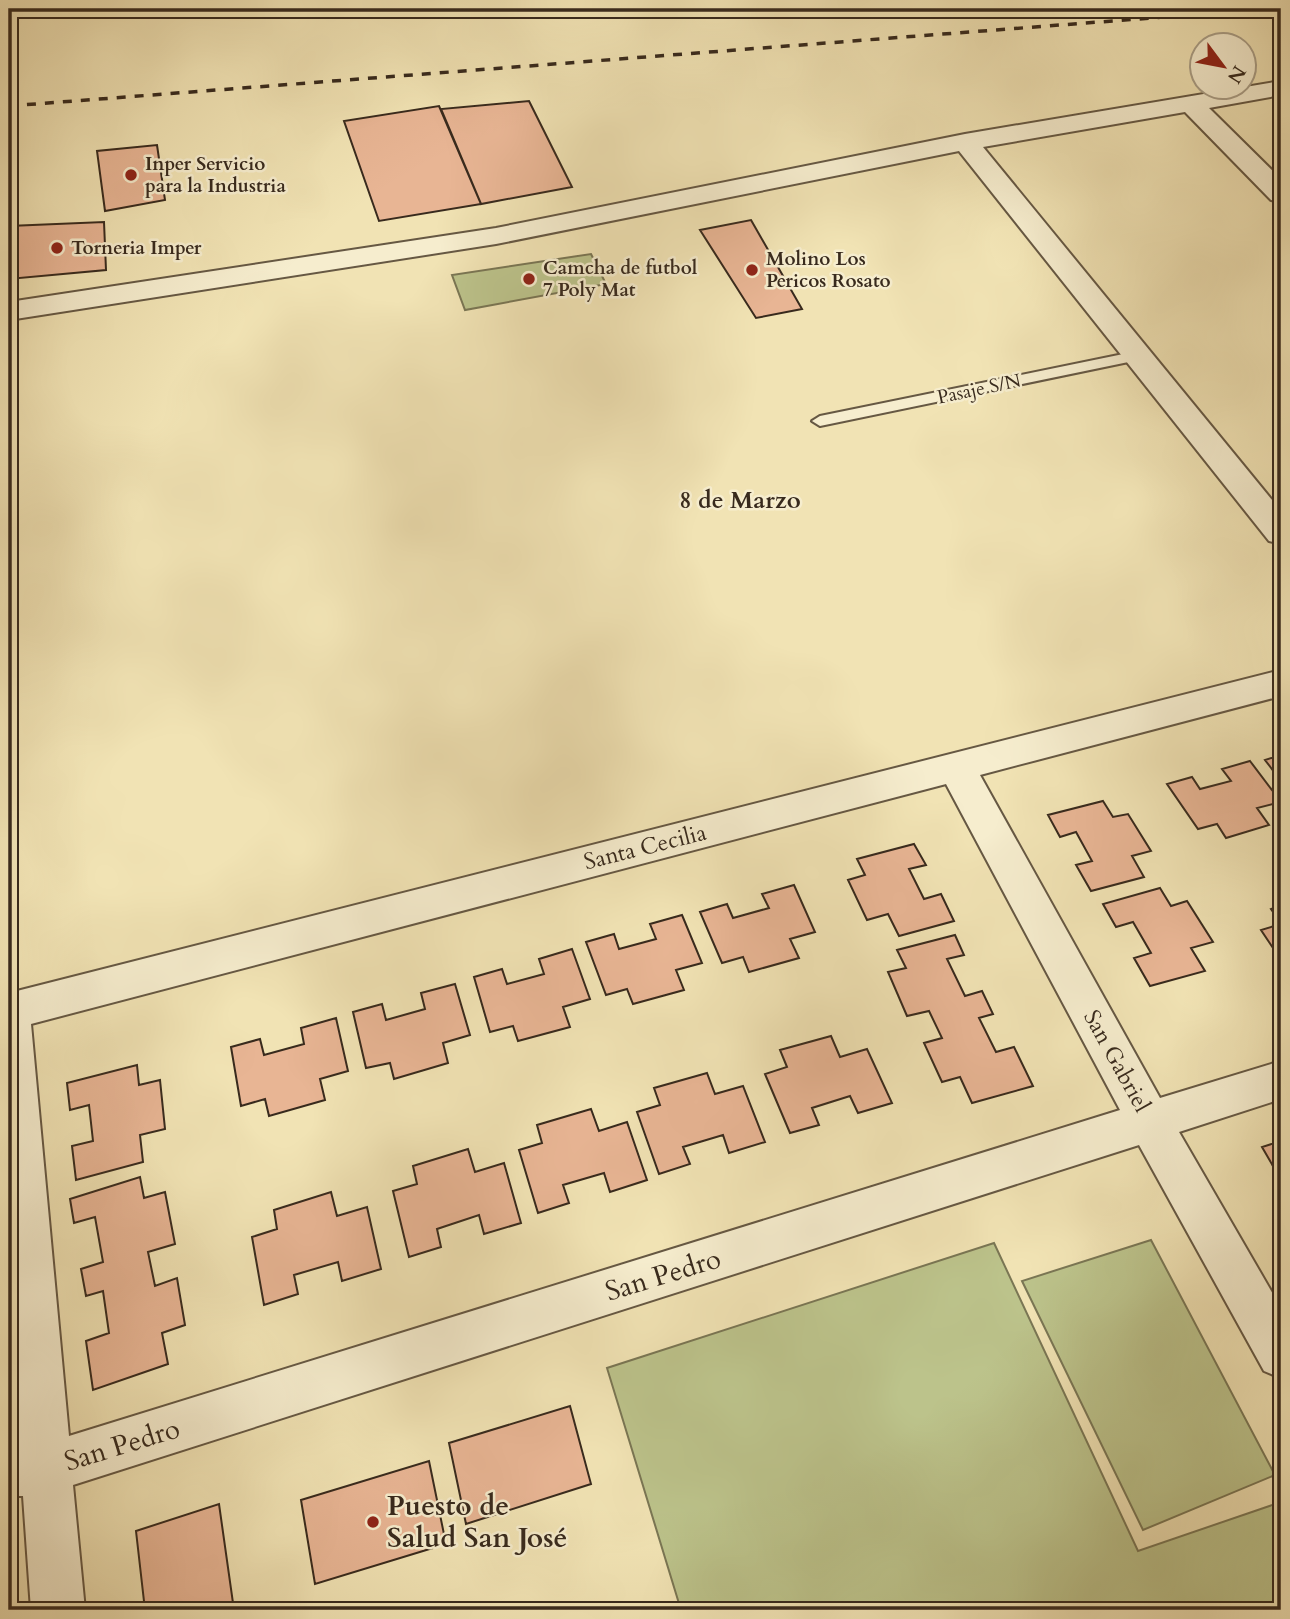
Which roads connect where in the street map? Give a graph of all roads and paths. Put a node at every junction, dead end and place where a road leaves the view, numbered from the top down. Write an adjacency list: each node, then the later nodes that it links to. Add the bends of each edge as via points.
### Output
1 (1281, 89): 2 (street)
2 (1258, 92)
3 (1189, 102): 4 (street); 5 (street)
4 (965, 142): 6 (street, via 496,236); 7 (street)
5 (1281, 194)
6 (9, 311)
7 (1138, 356): 8 (lane, Pasaje S/N); 9 (street)
8 (820, 421)
9 (1281, 533)
10 (1281, 683): 11 (street, Santa Cecilia)
11 (956, 767): 12 (street, Santa Cecilia); 14 (street, San Gabriel)
12 (9, 1011): 16 (street)
13 (1281, 1080): 14 (street, San Pedro)
14 (1149, 1121): 15 (street, San Gabriel); 16 (street, San Pedro)
15 (1281, 1354)
16 (26, 1470): 17 (street)
17 (58, 1610)

